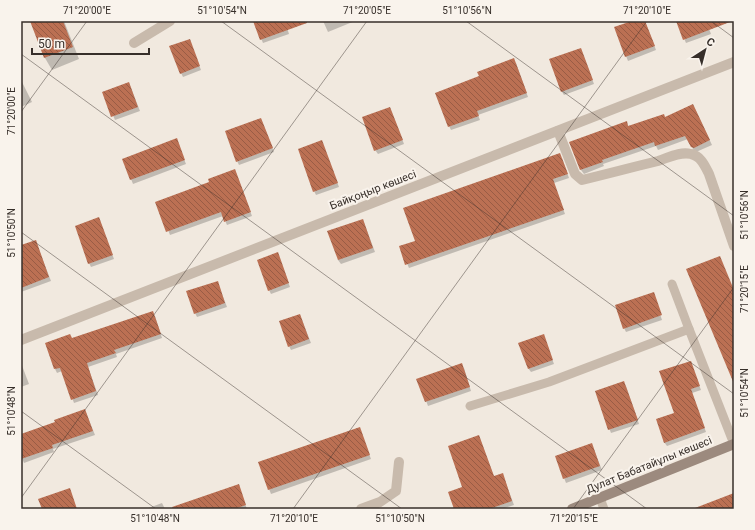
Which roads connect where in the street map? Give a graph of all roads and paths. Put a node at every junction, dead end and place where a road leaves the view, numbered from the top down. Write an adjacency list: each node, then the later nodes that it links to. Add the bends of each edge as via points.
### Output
1 (170, 21): 2 (street)
2 (134, 43)
3 (734, 62): 4 (street, Байқоңыр көшесі)
4 (558, 131): 5 (street, via 574,174 582,180 679,154 699,157 709,174); 8 (street, Байқоңыр көшесі)
5 (734, 246)
6 (672, 284): 7 (lane)
7 (689, 329): 9 (lane, via 549,382); 10 (lane)
8 (21, 340)
9 (470, 406)
10 (734, 444): 12 (street, Дулат Бабатайұлы көшесі)
11 (399, 462): 13 (street, via 396,491 380,502)
12 (600, 498): 14 (street, Дулат Бабатайұлы көшесі); 15 (lane)
13 (361, 509)
14 (572, 509)
15 (604, 509)

